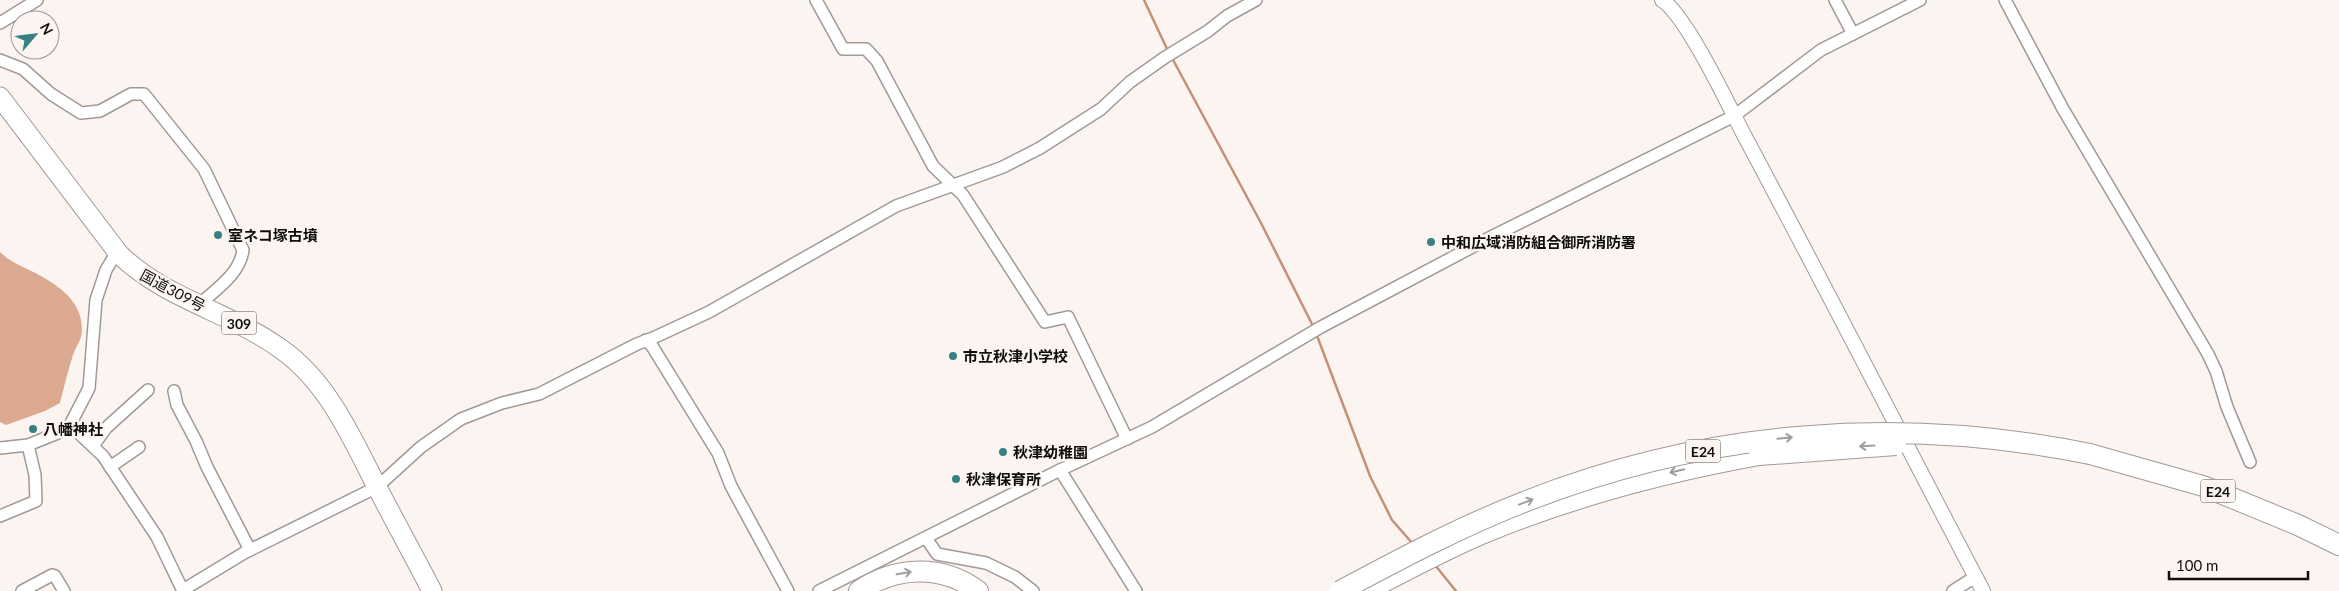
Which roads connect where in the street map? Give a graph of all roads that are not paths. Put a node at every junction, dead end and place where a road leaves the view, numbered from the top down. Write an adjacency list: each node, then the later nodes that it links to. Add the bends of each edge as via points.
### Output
1 (37, 0): 8 (street)
2 (816, 0): 13 (street, via 843,49 866,49 877,61 933,166)
3 (1256, 0): 13 (street, via 1164,58 1062,136 1003,167)
4 (1662, 0): 12 (street, via 1683,24)
5 (1835, 0): 9 (street)
6 (1920, 0): 9 (street)
7 (2005, 0): 26 (street, via 2063,109 2208,354)
8 (0, 22)
9 (1853, 34): 12 (street, via 1821,50)
10 (0, 60): 15 (street, via 22,69 80,114 100,111 131,94 144,94 204,169 243,250 237,268)
11 (0, 97): 14 (highway, 国道309号 / 309)
12 (1734, 116): 20 (street, via 1493,236 1321,327 1217,390); 35 (street)
13 (953, 185): 16 (street, via 896,206 709,312); 20 (street, via 963,195 1046,322 1068,317)
14 (119, 254): 15 (highway, 国道309号 / 309, via 144,276); 19 (street, via 106,270 96,300 89,388)
15 (199, 305): 29 (highway, 国道309号 / 309, via 244,325 296,360 334,407)
16 (646, 340): 29 (street, via 539,394 502,403 461,419 421,447); 40 (street, via 718,453 731,486)
17 (148, 390): 22 (street, via 106,428)
18 (174, 391): 33 (street, via 177,405)
19 (70, 425): 21 (street); 22 (street)
20 (1127, 439): 28 (street)
21 (28, 444): 24 (street); 30 (street, via 35,475 36,501)
22 (93, 446): 27 (street)
23 (139, 447): 27 (street)
24 (0, 448)
25 (2090, 454): 32 (highway, E24, via 2203,486); 34 (highway, E24, one-way to 34, bridge, via 1939,444 1759,455 1677,471 1588,495 1492,530); 48 (highway, E24, one-way to 25, bridge, via 1429,544 1525,502 1630,467 1682,455 1783,438 1885,432 1992,437)
26 (2250, 462)
27 (110, 467): 36 (street, via 157,537)
28 (1060, 470): 31 (street); 47 (street)
29 (377, 487): 33 (street); 39 (highway, 国道309号 / 309)
30 (0, 516)
31 (926, 538): 41 (street); 46 (street, via 937,554 986,563 1015,576)
32 (2339, 545)
33 (250, 550): 36 (street)
34 (1446, 552): 49 (highway, E24); 50 (highway)
35 (1975, 576): 51 (street); 52 (street)
36 (183, 590)
37 (22, 591): 38 (street, via 55,576)
38 (64, 591)
39 (432, 591)
40 (788, 591)
41 (819, 591)
42 (859, 591): 45 (highway, one-way to 45, via 887,576 924,571 948,575)
43 (948, 591): 44 (highway)
44 (966, 591)
45 (978, 591)
46 (1033, 591)
47 (1136, 591)
48 (1340, 591)
49 (1366, 591)
50 (1377, 591)
51 (1953, 591)
52 (1983, 591)

